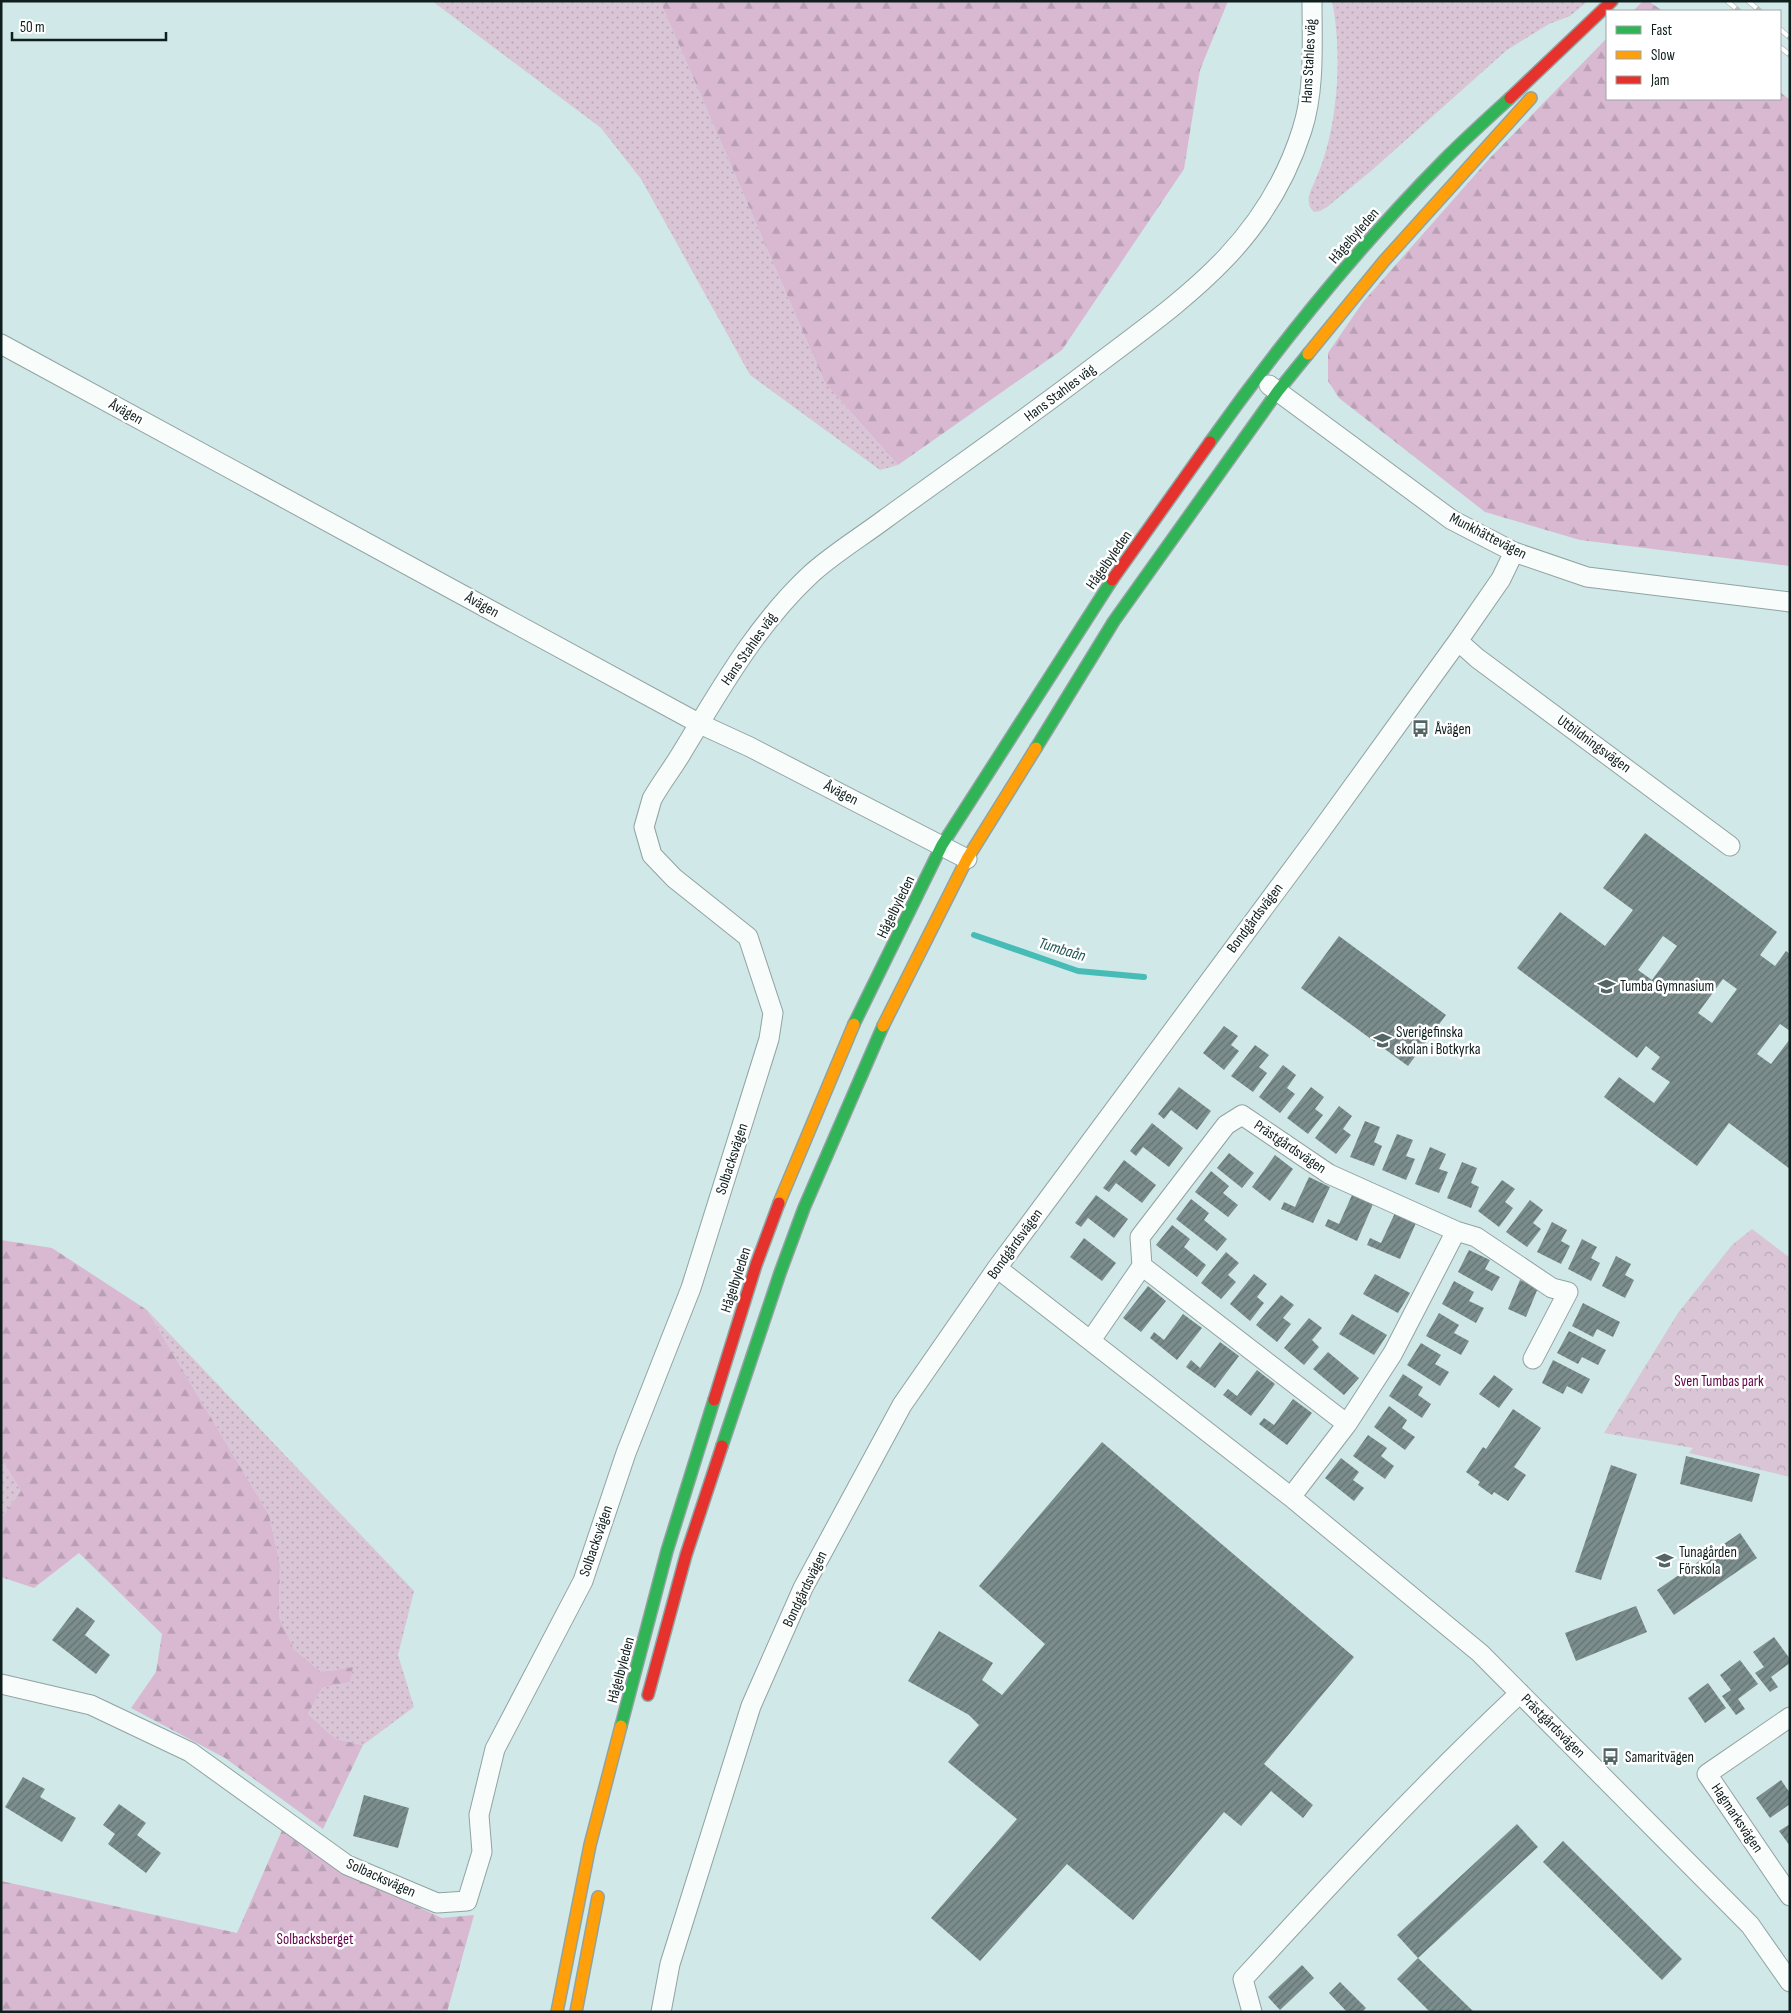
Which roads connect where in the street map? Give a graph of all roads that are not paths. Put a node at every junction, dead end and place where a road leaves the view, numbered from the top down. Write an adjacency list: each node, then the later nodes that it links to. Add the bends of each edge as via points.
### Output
1 (1312, 1): 10 (street, Hans Stahles väg, via 1310,93 1302,130 1279,188 1233,252 1204,281 1140,332 813,572 754,637)
2 (1612, 1): 5 (main road, Hågelbyleden, via 1446,158 1364,245)
3 (1541, 88): 6 (main road, via 1384,261)
4 (1, 344): 10 (street, Åvägen)
5 (1257, 376): 6 (street, Munkhättevägen); 11 (main road, Hågelbyleden, via 1103,593)
6 (1278, 391): 7 (street, Munkhättevägen, via 1452,520); 13 (main road, via 1114,621)
7 (1514, 552): 8 (street, Munkhättevägen, via 1587,577); 9 (street, Bondgårdsvägen, via 1501,578)
8 (1790, 602)
9 (1458, 641): 12 (street, Utbildningsvägen, via 1476,658); 16 (street, Bondgårdsvägen)
10 (700, 724): 11 (street, Åvägen); 21 (street, Solbacksvägen, via 652,799 644,827 652,855 674,878 748,937 773,1013 769,1040 691,1288 626,1453 583,1581 495,1749 479,1815 482,1852 467,1901 437,1902 347,1864 190,1752 91,1705)
11 (942, 845): 13 (street, Åvägen); 28 (main road, Hågelbyleden, via 852,1029 756,1265 667,1551 590,1846)
12 (1730, 846)
13 (967, 858): 23 (main road, via 874,1044 804,1208 686,1554)
14 (1456, 1231): 15 (street, Prästgårdsvägen, via 1329,1174 1242,1115 1226,1125 1140,1237); 18 (street, Prästgårdsvägen, via 1476,1238 1552,1288 1568,1292); 19 (street, via 1392,1353)
15 (1142, 1266): 17 (street); 19 (street)
16 (997, 1268): 17 (street, Prästgårdsvägen); 30 (street, Bondgårdsvägen, via 902,1405 803,1588 751,1706 737,1747 670,1964)
17 (1091, 1340): 20 (street, Prästgårdsvägen)
18 (1533, 1359)
19 (1347, 1424): 20 (street)
20 (1291, 1497): 22 (street, Prästgårdsvägen, via 1480,1653)
21 (1, 1684)
22 (1520, 1693): 27 (street, Prästgårdsvägen, via 1750,1925); 31 (street, via 1457,1752 1243,1979)
23 (645, 1706)
24 (1790, 1717): 26 (street, Hagmarksvägen, via 1707,1774)
25 (600, 1887): 29 (main road)
26 (1790, 1896)
27 (1790, 1982)
28 (557, 2012)
29 (576, 2012)
30 (661, 2012)
31 (1252, 2012)

